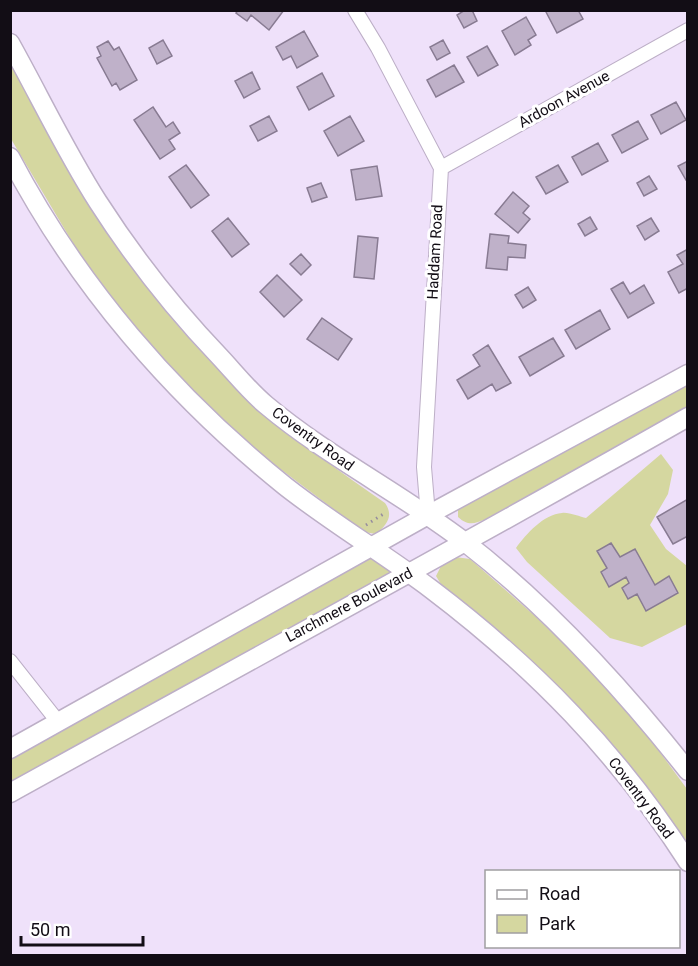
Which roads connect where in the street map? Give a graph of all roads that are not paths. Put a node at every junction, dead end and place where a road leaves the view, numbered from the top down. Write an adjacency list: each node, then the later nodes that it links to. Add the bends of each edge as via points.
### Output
1 (355, 10): 5 (street)
2 (687, 30): 5 (street, Ardoon Avenue)
3 (10, 43): 8 (street, Coventry Road, via 97,200 150,278 190,326 265,404 349,467)
4 (10, 157): 10 (street, Coventry Road, via 80,270 169,381 286,486)
5 (441, 168): 8 (street, Haddam Road, via 424,467)
6 (687, 375): 8 (street)
7 (687, 417): 9 (street, Larchmere Boulevard)
8 (428, 515): 9 (street, Coventry Road); 10 (street)
9 (466, 543): 11 (street, Larchmere Boulevard); 15 (street, Coventry Road, via 550,618 612,681)
10 (371, 549): 11 (street, Coventry Road); 13 (street)
11 (409, 573): 16 (street, Larchmere Boulevard); 17 (street, Coventry Road, via 536,676 573,713 645,799)
12 (10, 662): 13 (street)
13 (59, 723): 14 (street)
14 (10, 749)
15 (687, 771)
16 (10, 793)
17 (687, 862)

